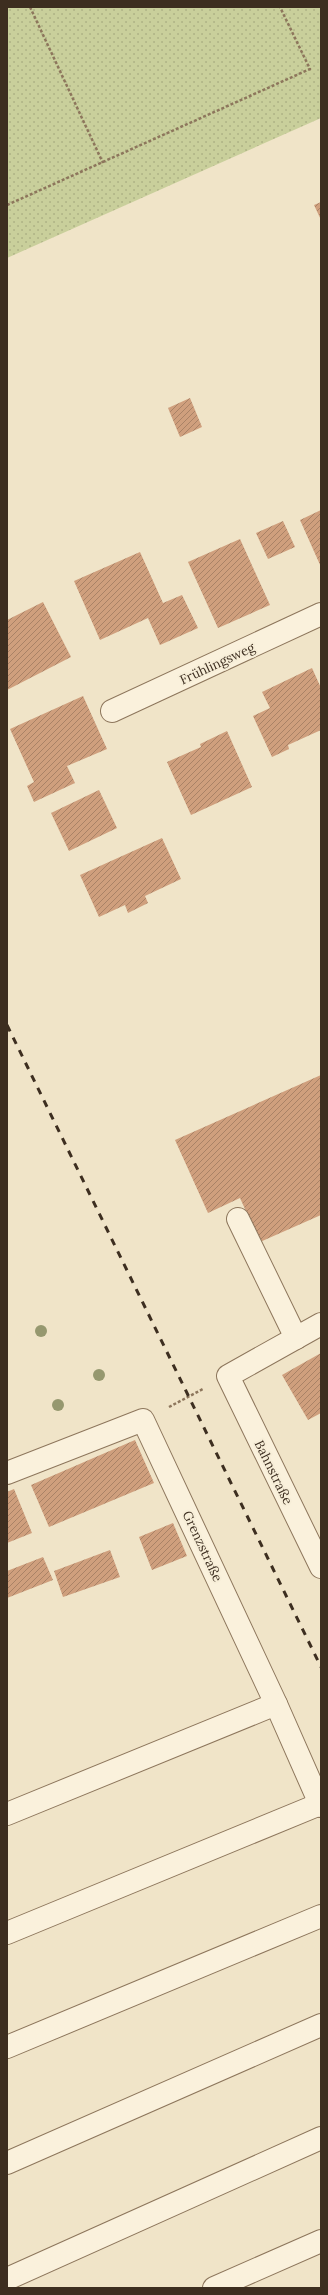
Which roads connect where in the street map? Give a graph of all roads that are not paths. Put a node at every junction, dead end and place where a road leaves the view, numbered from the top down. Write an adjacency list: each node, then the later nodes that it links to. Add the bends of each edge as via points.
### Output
1 (321, 614): 2 (street, Frühlingsweg)
2 (112, 711)
3 (238, 1219): 5 (street)
4 (321, 1324): 5 (street)
5 (296, 1338): 7 (street, Bahnstraße, via 228,1376)
6 (7, 1473): 8 (street, Grenzstraße, via 143,1420)
7 (321, 1568)
8 (276, 1704): 9 (street, Grenzstraße); 10 (street)
9 (320, 1805): 12 (street)
10 (7, 1814)
11 (321, 1916): 14 (street)
12 (7, 1933)
13 (321, 2025): 16 (street)
14 (7, 2047)
15 (321, 2138): 18 (street)
16 (7, 2163)
17 (321, 2241): 19 (street)
18 (7, 2279)
19 (214, 2288)

